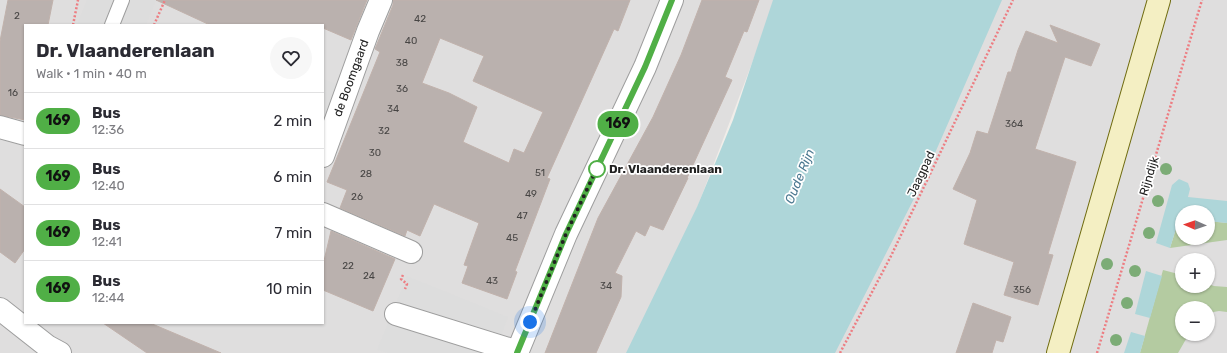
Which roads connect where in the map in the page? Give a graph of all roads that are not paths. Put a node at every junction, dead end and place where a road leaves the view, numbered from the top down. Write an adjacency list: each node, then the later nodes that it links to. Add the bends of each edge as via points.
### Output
1 (122, 0): 5 (lane)
2 (381, 0): 8 (street, de Boomgaard)
3 (672, 0): 13 (street, via 645,67 566,234)
4 (1158, 0): 15 (main road)
5 (112, 24)
6 (0, 128): 7 (street)
7 (24, 134)
8 (324, 153)
9 (324, 214): 10 (street)
10 (411, 252)
11 (0, 309): 14 (street, via 47,346)
12 (396, 314): 13 (street)
13 (518, 352)
14 (60, 353)
15 (1058, 353)

